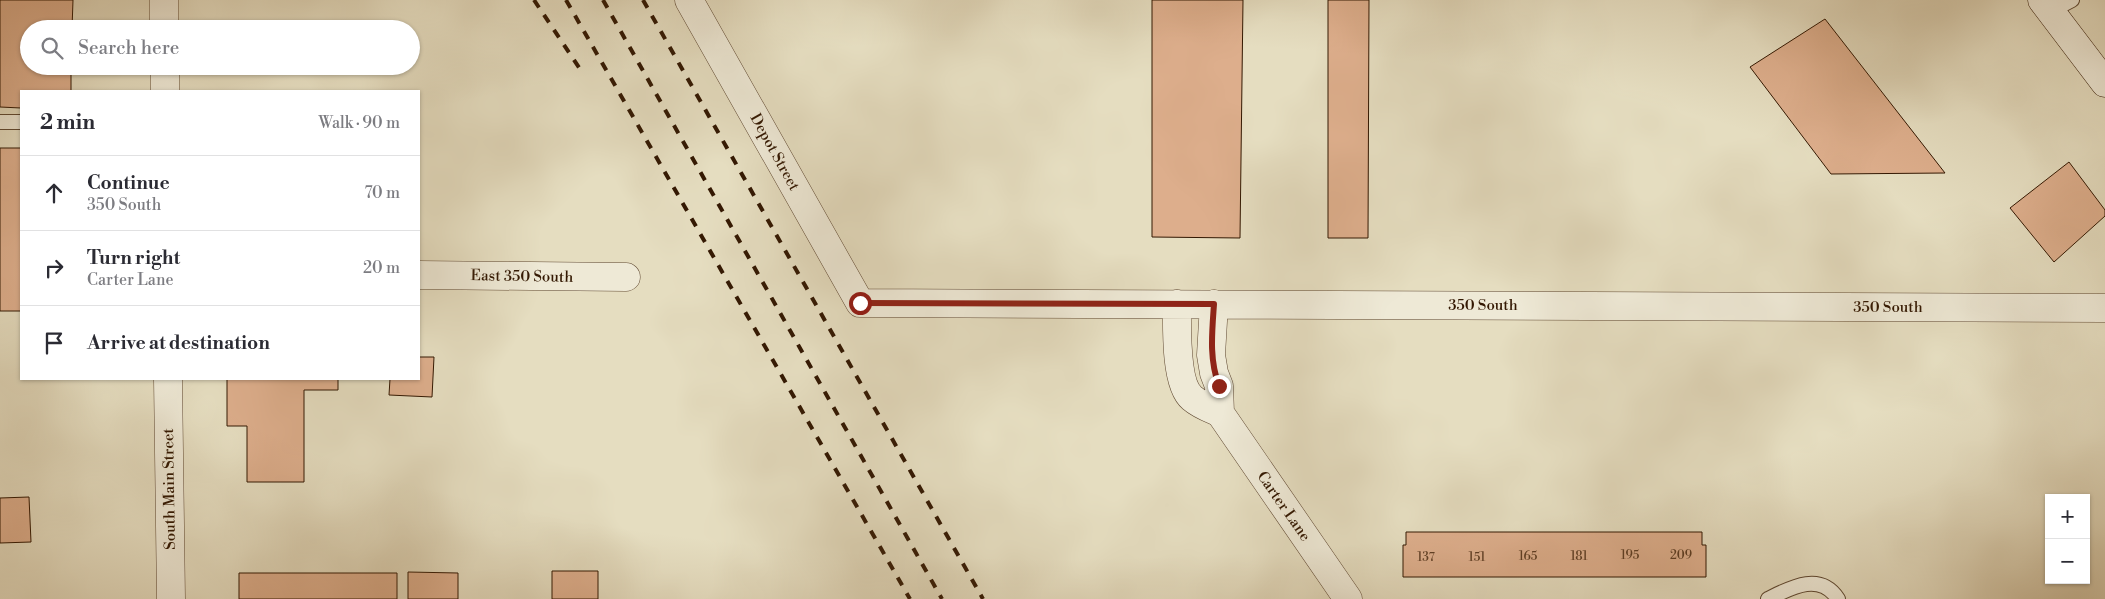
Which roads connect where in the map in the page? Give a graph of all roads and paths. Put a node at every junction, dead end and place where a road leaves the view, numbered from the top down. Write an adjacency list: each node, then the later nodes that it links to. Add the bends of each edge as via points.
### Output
1 (164, 0): 4 (street)
2 (689, 0): 12 (street, Depot Street)
3 (2055, 4): 6 (street)
4 (164, 20)
5 (165, 75): 7 (street)
6 (2105, 83)
7 (165, 90)
8 (0, 122): 9 (lane)
9 (20, 122)
10 (420, 275): 11 (street, East 350 South)
11 (626, 278)
12 (860, 303): 13 (street, 350 South)
13 (1177, 304): 14 (street, 350 South); 17 (street, Carter Lane, via 1179,362 1184,382 1191,398)
14 (1214, 304): 15 (street, 350 South); 17 (street, via 1211,355 1219,386)
15 (2105, 308)
16 (168, 380): 19 (street, South Main Street)
17 (1220, 413): 18 (street, Carter Lane)
18 (1338, 595)
19 (171, 599)
20 (1768, 599): 21 (lane, via 1796,585 1809,584 1829,590)
21 (1838, 599)

